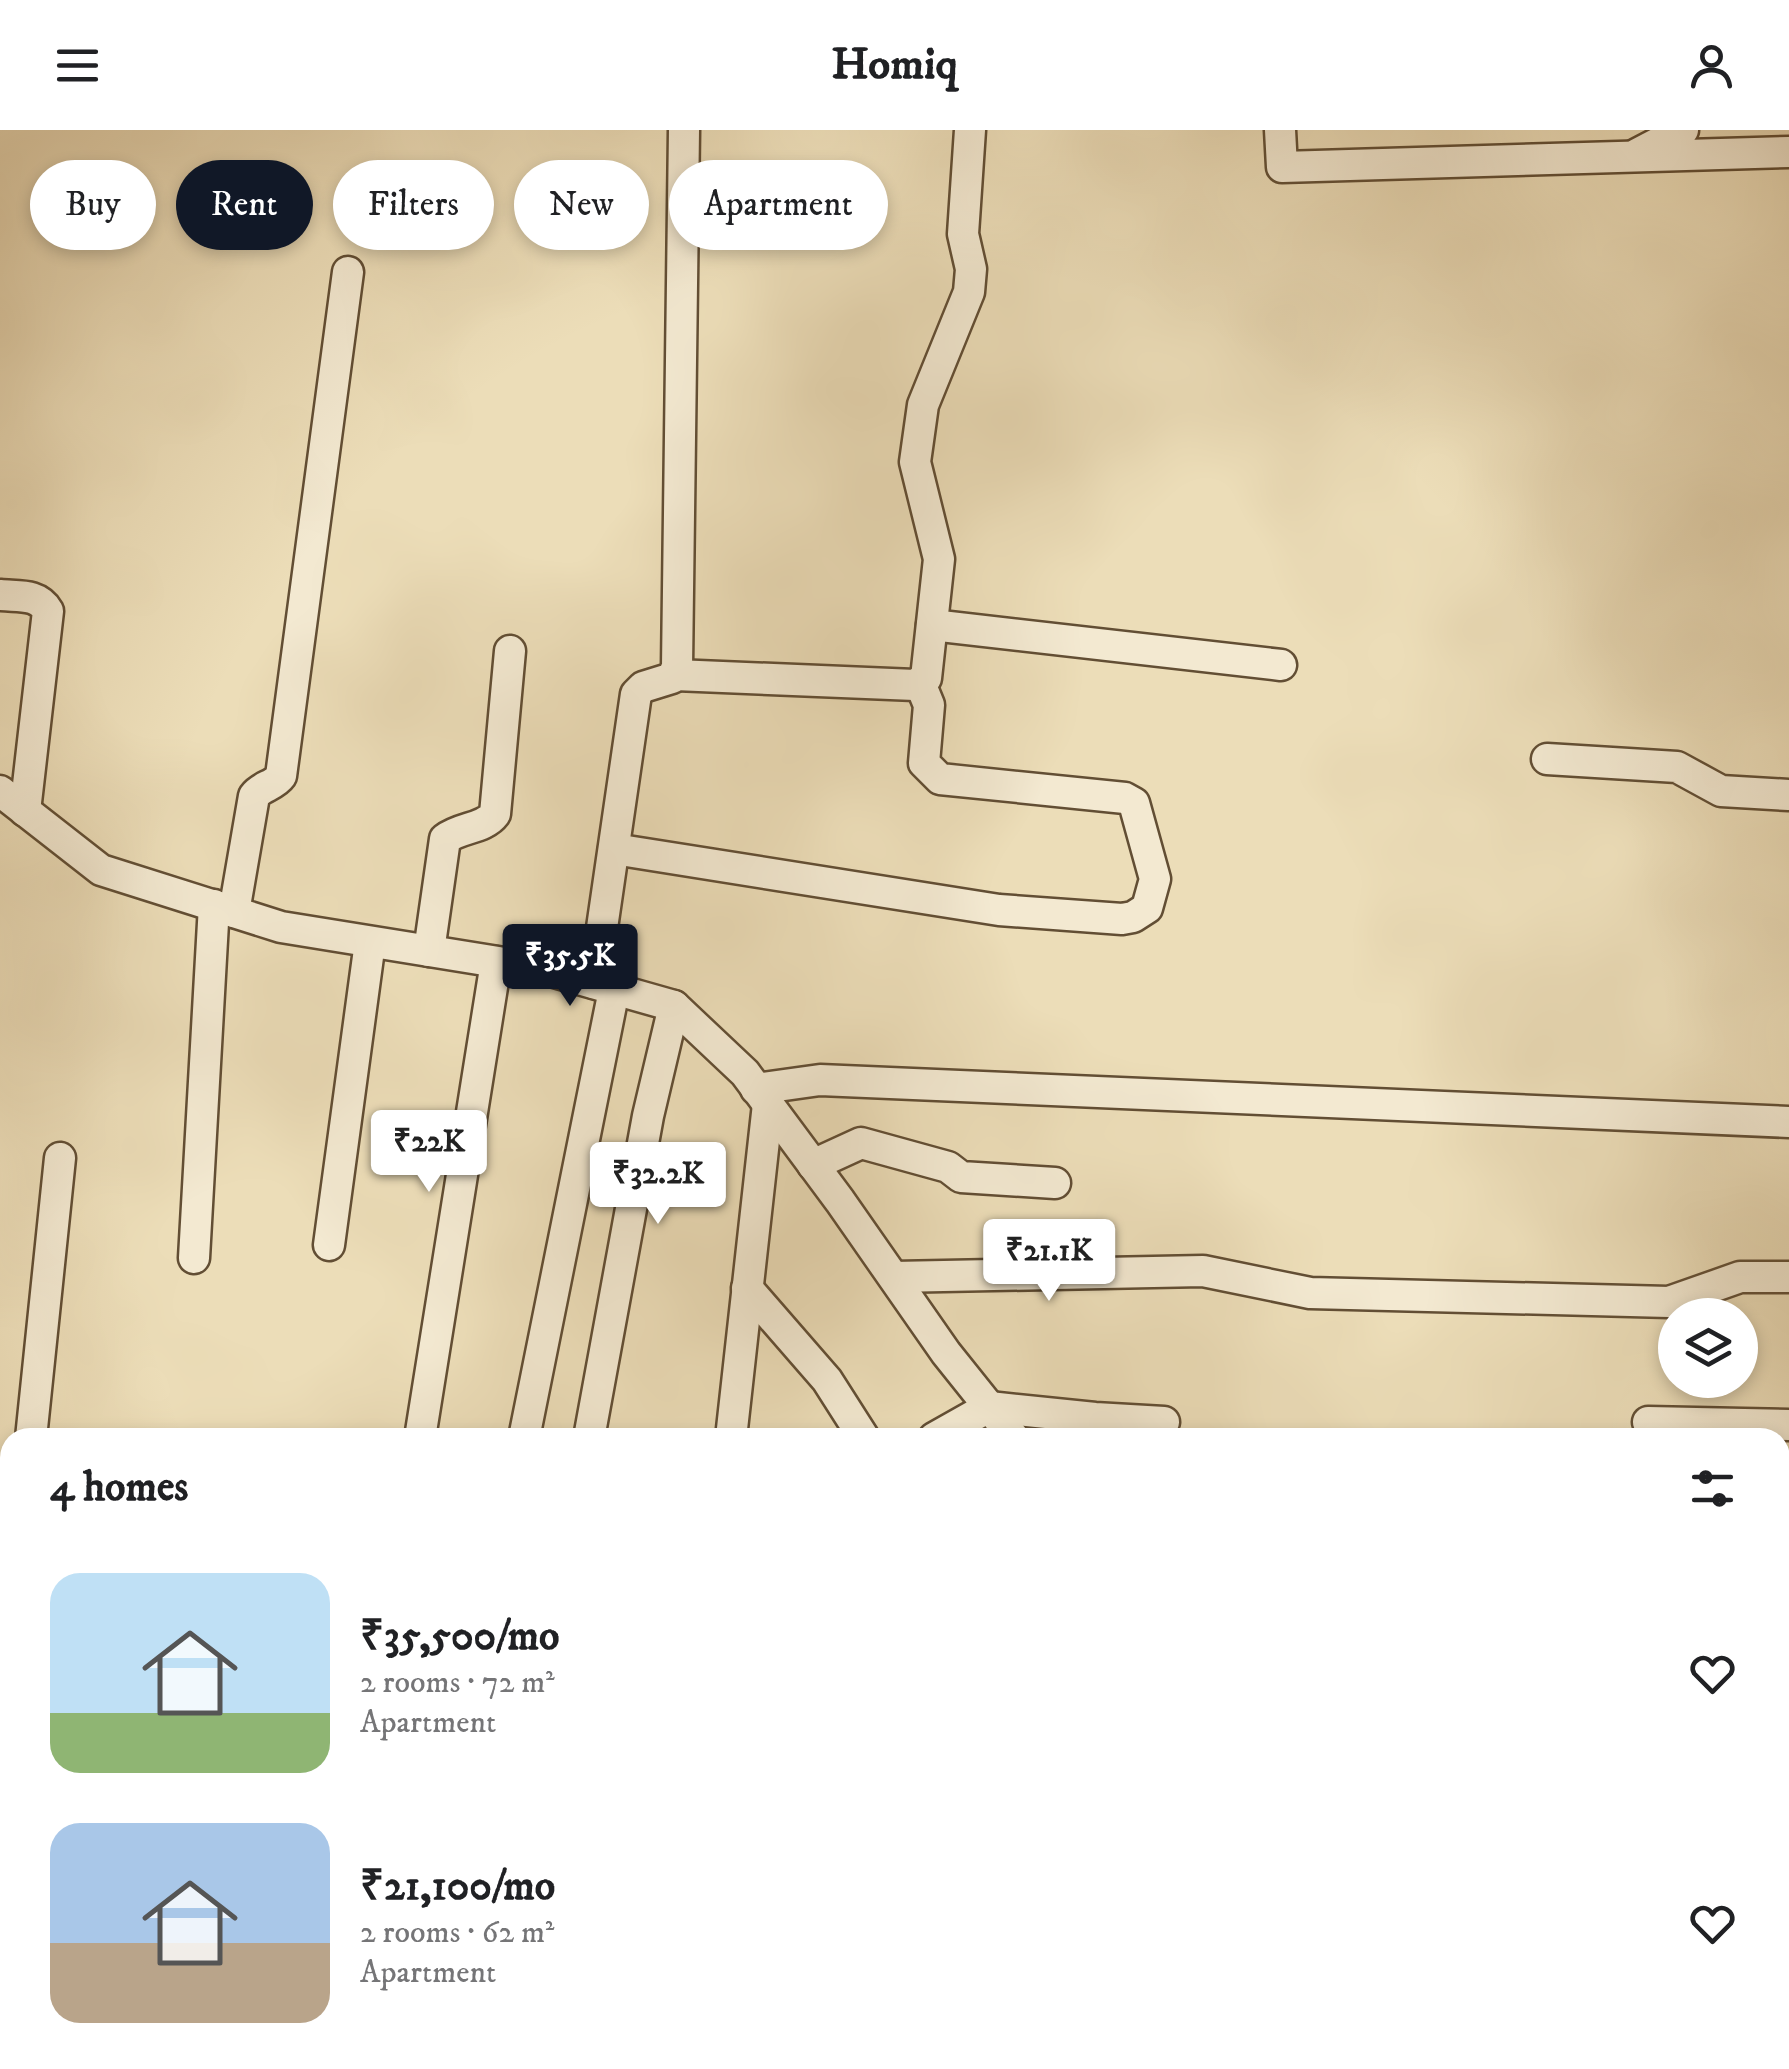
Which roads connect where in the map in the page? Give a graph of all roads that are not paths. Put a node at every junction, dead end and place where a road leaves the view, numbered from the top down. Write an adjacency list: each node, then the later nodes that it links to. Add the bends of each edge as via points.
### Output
1 (684, 130): 12 (street)
2 (970, 130): 9 (street, via 963,234 968,292 924,405 915,462 939,559)
3 (1280, 130): 6 (street, via 1282,167)
4 (1682, 130): 6 (street)
5 (1789, 152): 6 (street)
6 (1631, 157)
7 (348, 272): 19 (street, via 281,776 254,796)
8 (0, 595): 17 (street, via 37,598 48,611)
9 (932, 625): 11 (street); 13 (street, via 928,671)
10 (510, 651): 21 (street, via 496,810 488,822 445,839)
11 (1280, 665)
12 (675, 675): 13 (street); 18 (street, via 636,694)
13 (920, 682): 18 (street, via 930,710 924,763 940,779 1134,803 1155,879 1148,908 1122,919 999,910)
14 (1547, 760): 16 (street, via 1677,767 1721,791)
15 (0, 791): 17 (street)
16 (1789, 795)
17 (25, 811): 19 (street, via 101,870)
18 (614, 849): 23 (street)
19 (224, 908): 20 (street, via 281,927); 31 (street)
20 (370, 942): 21 (street); 30 (street)
21 (429, 951): 22 (street)
22 (496, 962): 23 (street); 40 (street)
23 (604, 987): 24 (street); 41 (street)
24 (674, 1006): 25 (street); 42 (street)
25 (762, 1096): 26 (street, via 820,1080); 28 (street); 34 (street)
26 (1789, 1122)
27 (60, 1158): 39 (street)
28 (813, 1165): 29 (street, via 864,1144 962,1177); 32 (street)
29 (1054, 1183)
30 (330, 1246)
31 (194, 1258)
32 (894, 1277): 33 (street, via 1203,1271 1310,1294 1670,1302 1740,1276); 35 (street)
33 (1789, 1277)
34 (747, 1288): 43 (street); 44 (street, via 827,1380)
35 (989, 1407): 36 (street); 45 (street); 46 (street)
36 (1164, 1422)
37 (1648, 1422): 38 (street)
38 (1789, 1426)
39 (32, 1428)
40 (422, 1428)
41 (526, 1428)
42 (591, 1428)
43 (732, 1428)
44 (858, 1428)
45 (952, 1428)
46 (1006, 1428)

